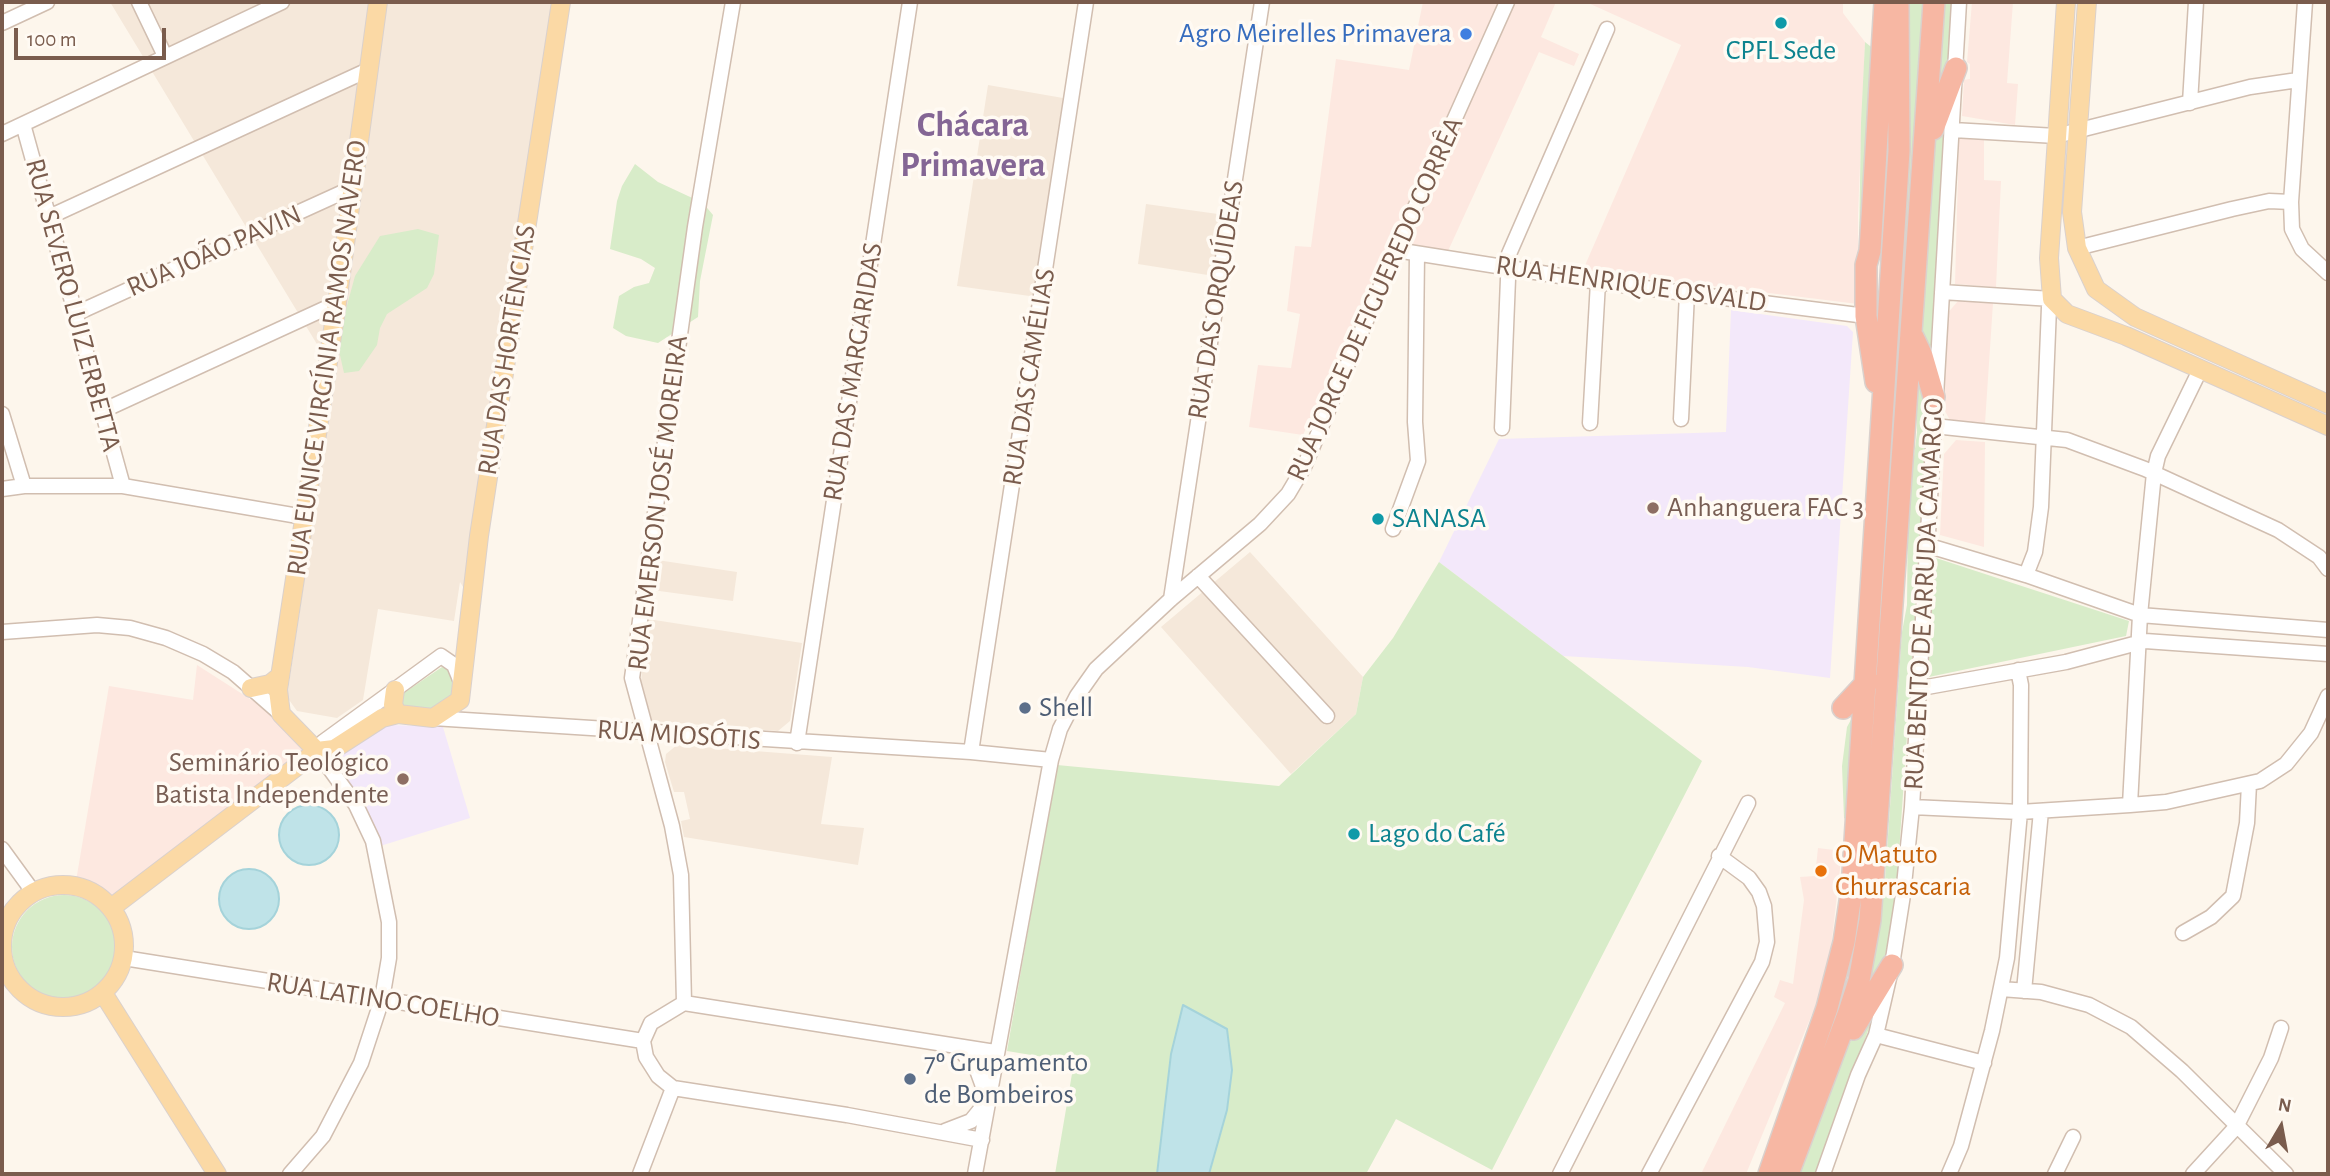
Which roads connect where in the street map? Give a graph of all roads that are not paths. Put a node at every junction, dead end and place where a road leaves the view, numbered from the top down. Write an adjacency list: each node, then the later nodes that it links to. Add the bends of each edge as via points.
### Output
1 (47, 2): 19 (street)
2 (139, 2): 21 (street)
3 (282, 2): 21 (street)
4 (378, 2): 23 (main road, RUA EUNICE VIRGÍNIA RAMOS NAVERO)
5 (561, 2): 88 (main road, RUA DAS HORTÊNCIAS, via 479,536)
6 (733, 2): 97 (street, RUA EMERSON JOSÉ MOREIRA, via 695,227 632,678)
7 (910, 2): 98 (street, RUA DAS MARGARIDAS)
8 (1086, 2): 100 (street, RUA DAS CAMÉLIAS)
9 (1262, 2): 77 (street, RUA DAS ORQUÍDEAS)
10 (1507, 2): 36 (street, RUA JORGE DE FIGUEREDO CORRÊA)
11 (1885, 2): 37 (highway)
12 (1898, 2): 42 (highway, via 1899,151)
13 (1934, 2): 31 (highway)
14 (1959, 2): 22 (street, RUA BENTO DE ARRUDA CAMARGO)
15 (2066, 2): 30 (main road)
16 (2087, 2): 28 (main road)
17 (2196, 2): 25 (street)
18 (2305, 2): 24 (street)
19 (2, 23)
20 (1607, 29): 41 (street, via 1509,254)
21 (165, 56): 26 (street)
22 (1956, 68): 27 (street, RUA BENTO DE ARRUDA CAMARGO); 31 (highway)
23 (368, 70): 32 (main road, RUA EUNICE VIRGÍNIA RAMOS NAVERO); 34 (street)
24 (2298, 80): 25 (street); 33 (street)
25 (2190, 103): 28 (street)
26 (23, 124): 29 (street); 34 (street, RUA SEVERO LUIZ ERBETTA)
27 (1953, 130): 30 (street); 45 (street, RUA BENTO DE ARRUDA CAMARGO)
28 (2078, 130): 30 (street); 39 (main road, via 2072,212)
29 (2, 134)
30 (2056, 136): 40 (main road)
31 (1927, 147): 35 (highway)
32 (352, 188): 49 (main road, RUA EUNICE VIRGÍNIA RAMOS NAVERO); 50 (street, RUA JOÃO PAVIN)
33 (2291, 202): 39 (street, via 2269,201 2232,209); 43 (street, via 2292,229 2302,249)
34 (49, 217): 50 (street, RUA SEVERO LUIZ ERBETTA)
35 (1918, 244): 42 (highway, via 1911,257); 54 (highway)
36 (1396, 250): 38 (street, RUA HENRIQUE OSVALD); 76 (street, RUA JORGE DE FIGUEREDO CORRÊA, via 1299,476 1260,524)
37 (1870, 251): 42 (highway, via 1874,260); 51 (highway)
38 (1417, 254): 41 (street, RUA HENRIQUE OSVALD); 72 (street, via 1415,422 1419,456)
39 (2079, 255): 40 (main road, via 2060,251); 47 (main road)
40 (2049, 258): 48 (main road)
41 (1508, 268): 44 (street, RUA HENRIQUE OSVALD); 65 (street)
42 (1892, 268): 61 (highway)
43 (2328, 273)
44 (1598, 282): 46 (street, RUA HENRIQUE OSVALD); 62 (street)
45 (1942, 292): 48 (street); 56 (street, RUA BENTO DE ARRUDA CAMARGO)
46 (1687, 293): 51 (street, RUA HENRIQUE OSVALD); 60 (street)
47 (2104, 297): 52 (main road, via 2097,311); 57 (main road, via 2134,317)
48 (2052, 299): 52 (main road); 53 (street)
49 (337, 303): 58 (street); 71 (main road, RUA EUNICE VIRGÍNIA RAMOS NAVERO)
50 (75, 314): 58 (street, RUA SEVERO LUIZ ERBETTA)
51 (1866, 316): 61 (highway)
52 (2074, 316): 53 (street, via 2053,322); 55 (main road)
53 (2048, 330): 66 (street)
54 (1912, 335): 56 (highway); 127 (highway, via 1870,920 1858,981)
55 (2200, 370): 64 (main road); 67 (street)
56 (1934, 397): 63 (street, RUA BENTO DE ARRUDA CAMARGO)
57 (2328, 404)
58 (102, 411): 69 (street, RUA SEVERO LUIZ ERBETTA)
59 (2, 414): 68 (street)
60 (1681, 419)
61 (1882, 422): 85 (highway)
62 (1590, 423)
63 (1934, 426): 66 (street); 73 (street, RUA BENTO DE ARRUDA CAMARGO)
64 (2328, 426)
65 (1502, 428)
66 (2044, 436): 67 (street, via 2067,440); 75 (street, via 2041,507 2035,552)
67 (2154, 473): 74 (street, via 2278,530 2319,557); 78 (street)
68 (24, 486): 69 (street); 70 (street)
69 (123, 486): 71 (street)
70 (2, 489)
71 (304, 517): 84 (main road, RUA EUNICE VIRGÍNIA RAMOS NAVERO)
72 (1393, 529)
73 (1926, 545): 75 (street); 89 (street, RUA BENTO DE ARRUDA CAMARGO)
74 (2328, 569)
75 (2026, 575): 78 (street)
76 (1198, 576): 77 (street, RUA JORGE DE FIGUEREDO CORRÊA); 94 (street)
77 (1171, 599): 101 (street, RUA JORGE DE FIGUEREDO CORRÊA, via 1096,669 1066,718)
78 (2140, 615): 79 (street); 81 (street)
79 (2328, 630)
80 (2, 632): 86 (street, via 97,625 130,628 203,653)
81 (2140, 642): 82 (street); 83 (street); 104 (street)
82 (2328, 654)
83 (2018, 670): 89 (street); 107 (street)
84 (279, 676): 86 (main road, via 270,684); 92 (main road, RUA EUNICE VIRGÍNIA RAMOS NAVERO)
85 (1868, 681): 91 (highway); 136 (highway, via 1844,942)
86 (251, 688): 92 (street)
87 (395, 690): 88 (street, via 441,656 454,665); 93 (main road, via 393,705); 99 (street)
88 (461, 691): 95 (main road); 96 (street, via 463,715)
89 (1916, 692): 105 (street, RUA BENTO DE ARRUDA CAMARGO)
90 (2328, 696): 102 (street, via 2311,733 2286,764)
91 (1843, 708)
92 (281, 714): 99 (main road)
93 (398, 714): 95 (main road, RUA MIOSÓTIS); 99 (main road, via 382,718 334,749)
94 (1327, 716)
95 (433, 718): 96 (street, RUA MIOSÓTIS)
96 (470, 720): 97 (street, RUA MIOSÓTIS)
97 (649, 733): 98 (street, RUA MIOSÓTIS); 121 (street, RUA EMERSON JOSÉ MOREIRA, via 681,875)
98 (797, 743): 100 (street, RUA MIOSÓTIS)
99 (317, 751): 111 (main road); 120 (street, via 356,805 373,841 389,922)
100 (971, 752): 101 (street, RUA MIOSÓTIS)
101 (1051, 760): 126 (street, RUA JORGE DE FIGUEREDO CORRÊA)
102 (2249, 784): 104 (street); 112 (street, via 2234,896)
103 (1748, 803): 109 (street)
104 (2130, 805): 106 (street)
105 (1912, 807): 107 (street); 115 (street, RUA BENTO DE ARRUDA CAMARGO)
106 (2041, 811): 107 (street); 118 (street)
107 (2020, 812): 117 (street)
108 (2, 849): 110 (street)
109 (1719, 856): 141 (street); 142 (street, via 1749,878 1759,892 1767,942 1762,962)
110 (34, 893): 111 (main road, via 75,887 95,894); 113 (main road, via 9,918)
111 (111, 908): 114 (main road, via 123,931)
112 (2183, 933)
113 (2, 941): 116 (main road)
114 (124, 957): 119 (main road); 120 (street, RUA LATINO COELHO)
115 (1892, 965): 123 (street, RUA BENTO DE ARRUDA CAMARGO); 127 (highway)
116 (5, 977): 119 (main road, via 30,997 59,1007 89,1002)
117 (2001, 989): 118 (street); 128 (street)
118 (2024, 991): 131 (street, via 2089,1005 2131,1027)
119 (103, 993): 137 (main road)
120 (382, 999): 124 (street, RUA LATINO COELHO); 138 (street, via 361,1063 323,1136)
121 (684, 1003): 124 (street, via 651,1023); 125 (street)
122 (2281, 1028): 131 (street)
123 (1876, 1035): 128 (street); 143 (street, RUA BENTO DE ARRUDA CAMARGO)
124 (643, 1041): 129 (street, via 646,1057 658,1076)
125 (958, 1046): 126 (street); 130 (street, via 976,1070)
126 (995, 1052): 130 (street, RUA JORGE DE FIGUEREDO CORRÊA)
127 (1831, 1059): 136 (highway)
128 (1983, 1063): 135 (street)
129 (673, 1088): 132 (street); 139 (street)
130 (988, 1100): 132 (street, via 971,1121); 134 (street, RUA JORGE DE FIGUEREDO CORRÊA)
131 (2236, 1127): 145 (street); 146 (street)
132 (943, 1132): 134 (street)
133 (2073, 1137): 144 (street)
134 (982, 1140): 140 (street, RUA JORGE DE FIGUEREDO CORRÊA)
135 (1955, 1171)
136 (1774, 1172)
137 (217, 1174)
138 (290, 1174)
139 (640, 1174)
140 (975, 1174)
141 (1560, 1174)
142 (1649, 1174)
143 (1823, 1174)
144 (2055, 1174)
145 (2193, 1174)
146 (2286, 1174)

